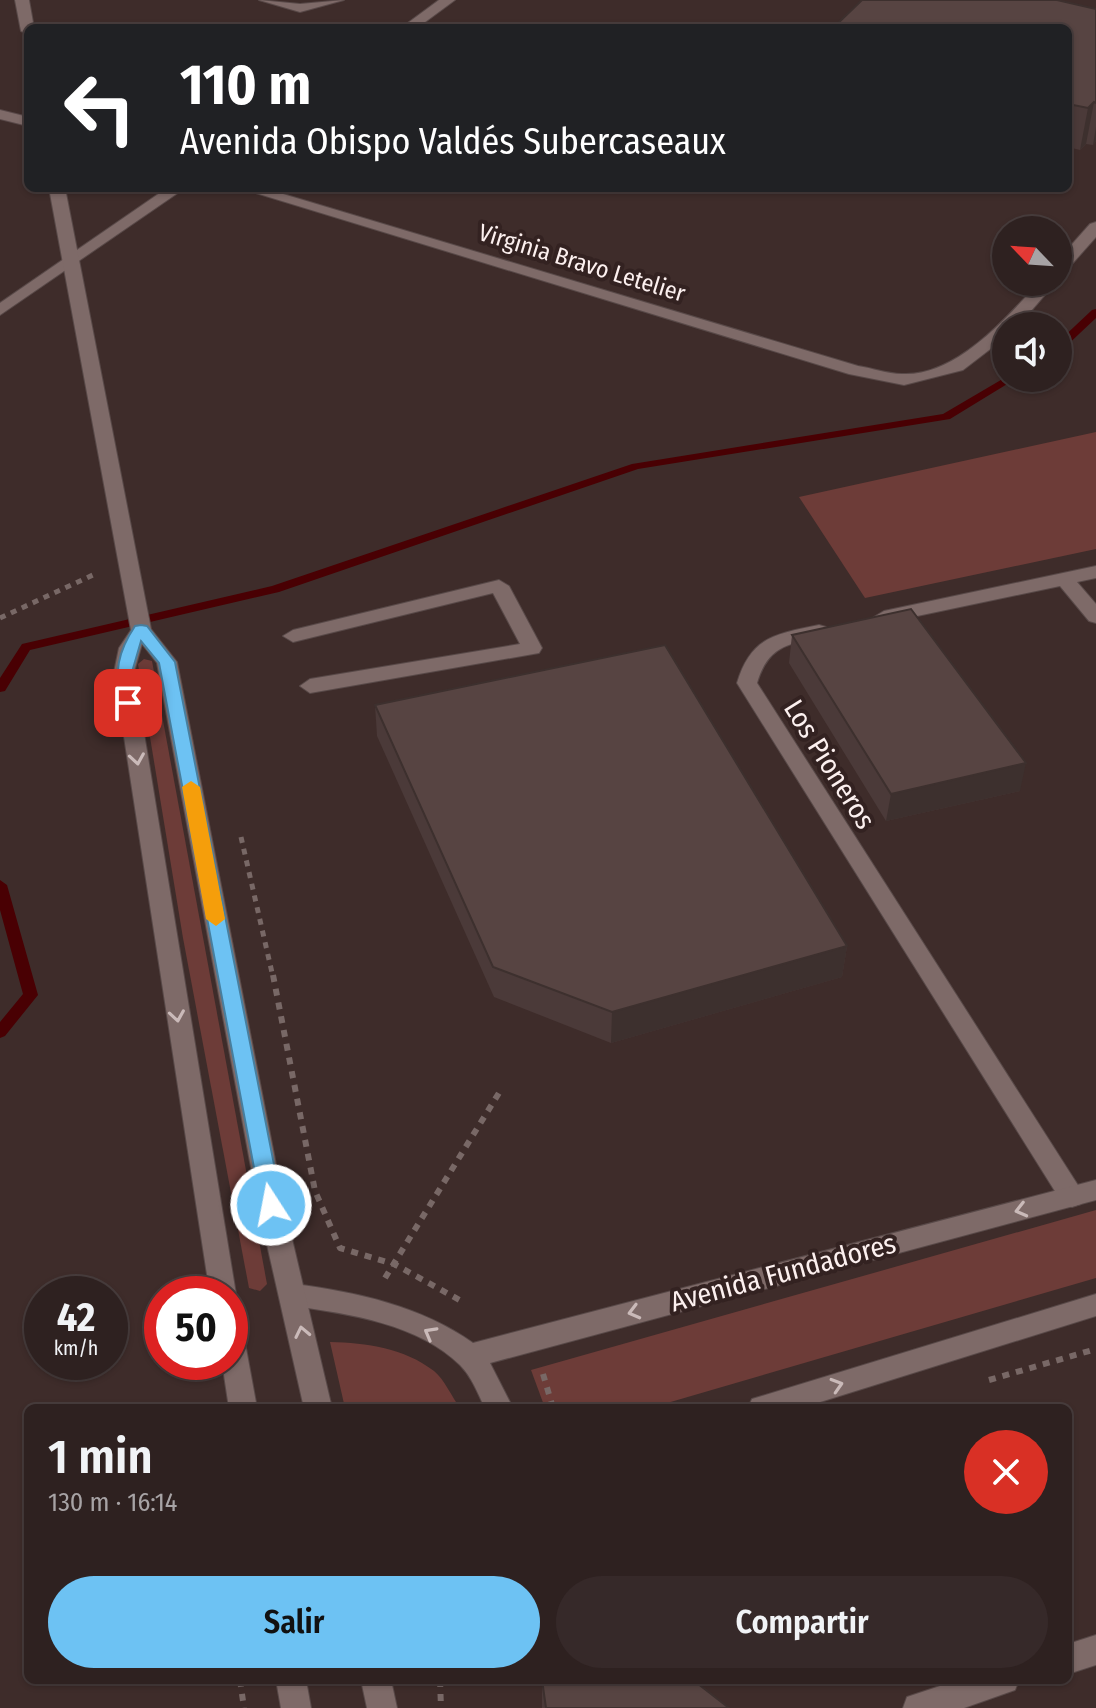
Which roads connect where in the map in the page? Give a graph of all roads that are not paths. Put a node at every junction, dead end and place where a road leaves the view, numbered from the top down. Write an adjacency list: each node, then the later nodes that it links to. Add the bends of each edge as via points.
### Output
1 (22, 0): 5 (street)
2 (266, 0): 3 (street, via 300,8)
3 (337, 0)
4 (448, 0): 6 (street)
5 (27, 24)
6 (414, 24)
7 (0, 114): 8 (street)
8 (24, 121)
9 (58, 192): 14 (street)
10 (171, 192): 14 (street)
11 (260, 192): 18 (street, Virginia Bravo Letelier, via 840,366 904,380 957,366)
12 (1096, 227): 13 (street)
13 (1072, 254)
14 (70, 262): 16 (street); 22 (street)
15 (1036, 296): 17 (street)
16 (0, 310)
17 (1021, 312)
18 (992, 339)
19 (1096, 572): 20 (street, Los Pioneros)
20 (1064, 578): 21 (street); 25 (street, Los Pioneros, via 769,643 751,663 747,683)
21 (1096, 617)
22 (141, 630): 26 (street, one-way to 26, via 129,648 124,672); 27 (street, via 167,662 268,1190)
23 (293, 636): 24 (street, via 499,586 532,648)
24 (310, 686)
25 (1084, 1193): 29 (street, Avenida Fundadores, one-way to 29)
26 (220, 1276)
27 (294, 1295): 29 (street, one-way to 27, via 419,1327 345,1302); 32 (street, one-way to 27)
28 (1096, 1305): 34 (street, one-way to 28)
29 (470, 1356): 33 (street)
30 (238, 1380): 31 (street)
31 (242, 1404)
32 (317, 1404)
33 (497, 1404)
34 (775, 1404)
35 (1096, 1650): 36 (street)
36 (1072, 1658)
37 (292, 1684): 40 (street)
38 (377, 1684): 41 (street)
39 (992, 1684): 42 (street)
40 (296, 1708)
41 (382, 1708)
42 (918, 1708)

